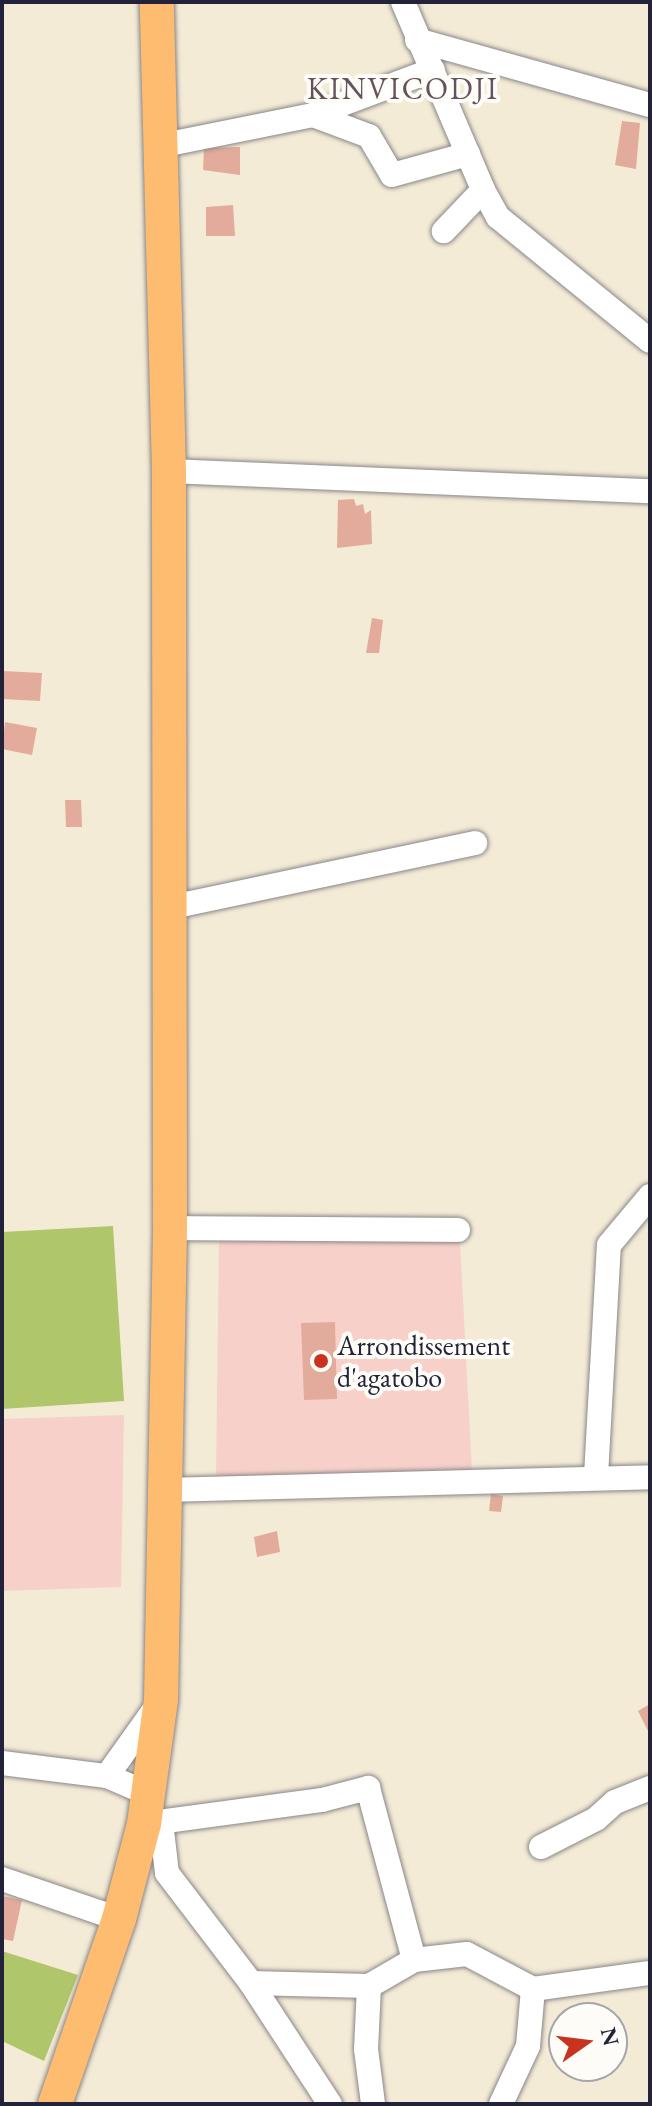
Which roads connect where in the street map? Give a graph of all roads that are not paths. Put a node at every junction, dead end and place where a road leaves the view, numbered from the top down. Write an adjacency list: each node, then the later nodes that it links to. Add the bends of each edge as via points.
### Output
1 (157, 2): 8 (highway)
2 (403, 2): 3 (street)
3 (417, 40): 4 (street); 5 (street); 6 (street)
4 (433, 70): 5 (street); 9 (street)
5 (392, 88): 7 (street)
6 (650, 105)
7 (313, 115): 8 (street); 9 (street, via 369,136 392,175)
8 (164, 145): 13 (highway)
9 (468, 154): 10 (street)
10 (483, 190): 11 (street); 12 (street, via 498,217)
11 (444, 231)
12 (650, 341)
13 (169, 471): 14 (street); 16 (highway)
14 (650, 491)
15 (475, 843): 16 (street)
16 (167, 908): 18 (highway)
17 (650, 1196): 20 (street, via 609,1245)
18 (170, 1228): 19 (street); 22 (highway)
19 (458, 1230)
20 (596, 1476): 21 (street); 22 (street)
21 (650, 1477)
22 (167, 1490): 23 (highway)
23 (161, 1700): 25 (street); 27 (highway)
24 (2, 1763): 25 (street)
25 (107, 1776): 27 (street)
26 (650, 1788): 28 (street, via 615,1802 596,1819)
27 (151, 1813): 30 (highway); 31 (street, via 322,1800 368,1788); 33 (street, via 167,1873)
28 (541, 1847)
29 (2, 1879): 30 (street)
30 (119, 1919): 36 (highway)
31 (414, 1960): 34 (street); 35 (street, via 474,1955)
32 (650, 1973): 35 (street)
33 (251, 1983): 34 (street); 37 (street)
34 (369, 1986): 38 (street, via 366,2049)
35 (533, 1989): 39 (street, via 528,2046)
36 (55, 2104)
37 (330, 2104)
38 (373, 2104)
39 (501, 2104)

